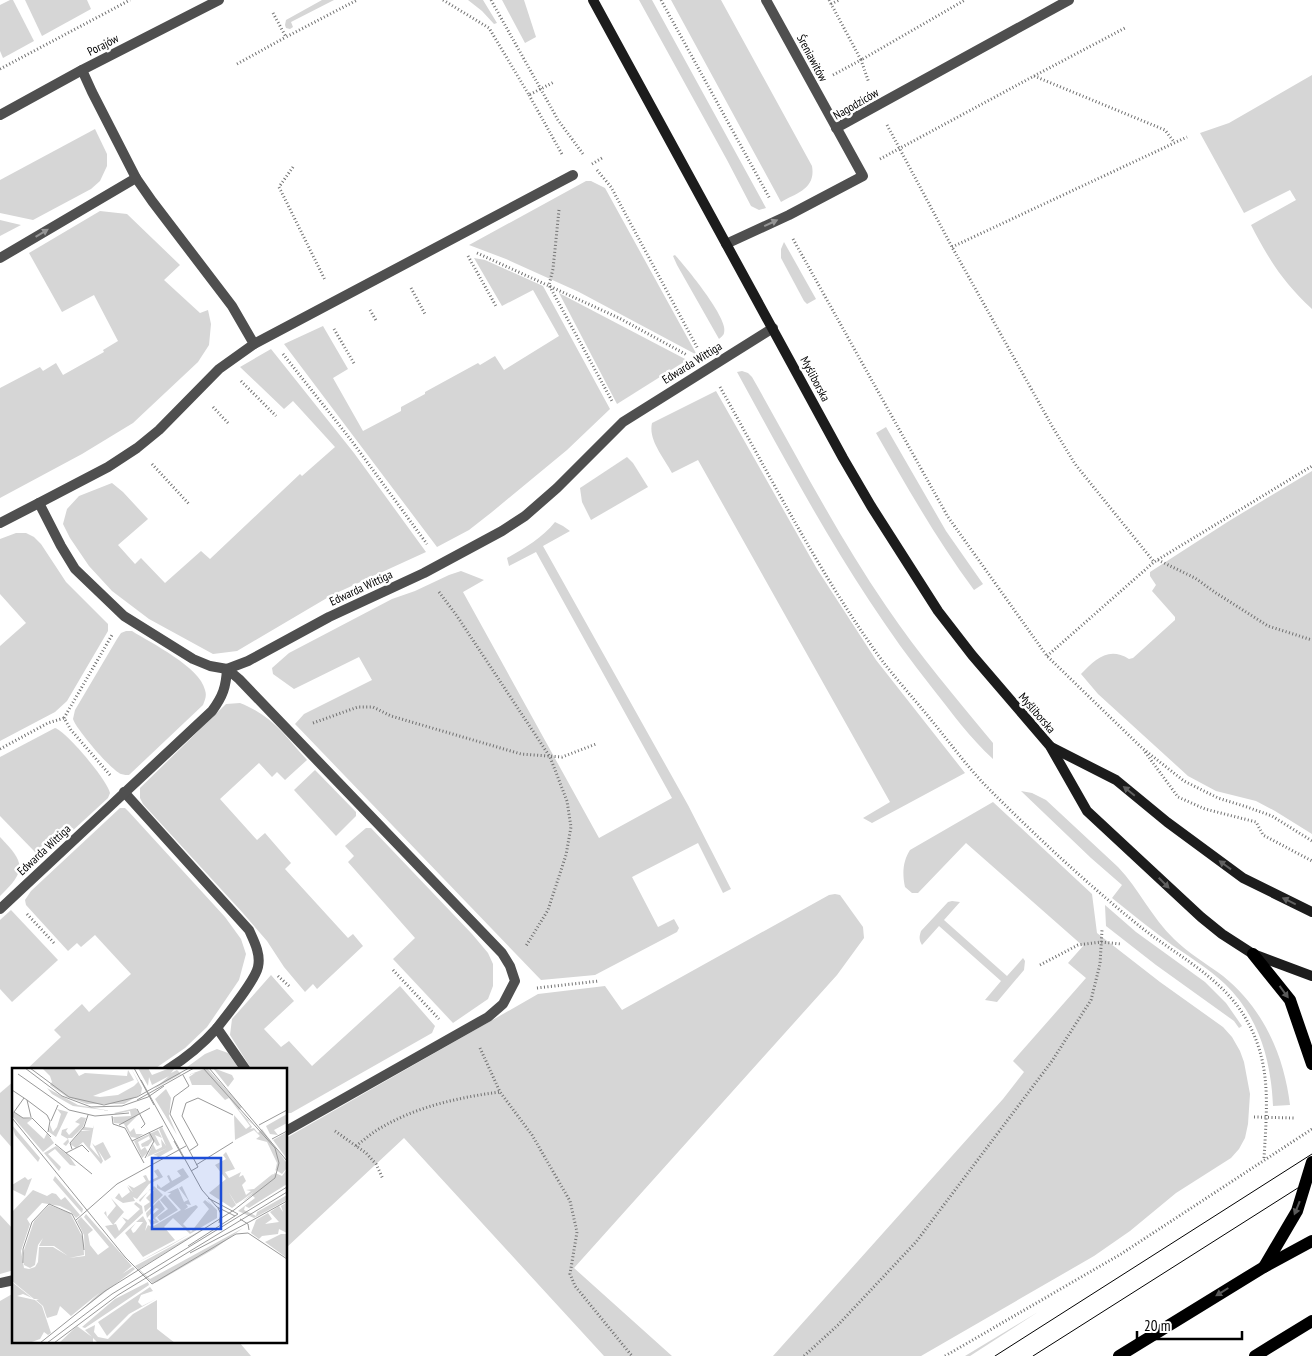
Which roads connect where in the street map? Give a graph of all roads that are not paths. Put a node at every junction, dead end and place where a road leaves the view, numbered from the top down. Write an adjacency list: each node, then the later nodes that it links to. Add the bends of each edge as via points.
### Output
1 (219, 0): 5 (street, Porajów)
2 (593, 0): 10 (street, Myśliborska)
3 (766, 0): 7 (street, Śreniawitów)
4 (1070, 0): 7 (street, Nagodziców)
5 (82, 70): 6 (street, Porajów); 9 (street)
6 (0, 115)
7 (836, 128): 10 (street, Nagodziców, one-way to 7, via 781,218 861,173)
8 (573, 175): 13 (street)
9 (136, 178): 11 (street, one-way to 9); 13 (street, via 232,306)
10 (726, 244): 12 (street, Myśliborska)
11 (0, 258)
12 (772, 328): 16 (street, Edwarda Wittiga, via 623,422 557,488 502,532); 17 (street, Myśliborska, via 843,458 938,612)
13 (254, 344): 14 (street, via 224,364 137,448)
14 (39, 503): 15 (street); 16 (street, via 75,569 124,616 193,659)
15 (0, 523)
16 (227, 669): 18 (street, Edwarda Wittiga, via 222,697 212,711); 27 (street, via 292,732 502,953 515,980 503,1004 488,1017)
17 (1050, 746): 20 (street, Myśliborska, one-way to 17, via 1243,878 1116,780); 21 (street, Myśliborska, one-way to 21, via 1088,811 1201,918)
18 (124, 792): 19 (street, Edwarda Wittiga); 23 (street, via 249,930 256,945 258,967)
19 (0, 908)
20 (1312, 912)
21 (1253, 954): 22 (street, Myśliborska); 24 (main road, one-way to 24, via 1290,1000)
22 (1312, 976)
23 (217, 1028): 25 (street, via 205,1042); 26 (street)
24 (1312, 1064)
25 (170, 1068)
26 (245, 1068)
27 (288, 1129)
28 (1312, 1162): 30 (main road, one-way to 30, via 1296,1211)
29 (1312, 1241): 30 (main road)
30 (1264, 1267): 32 (main road, one-way to 32)
31 (1312, 1321): 33 (main road)
32 (1119, 1356)
33 (1254, 1356)

